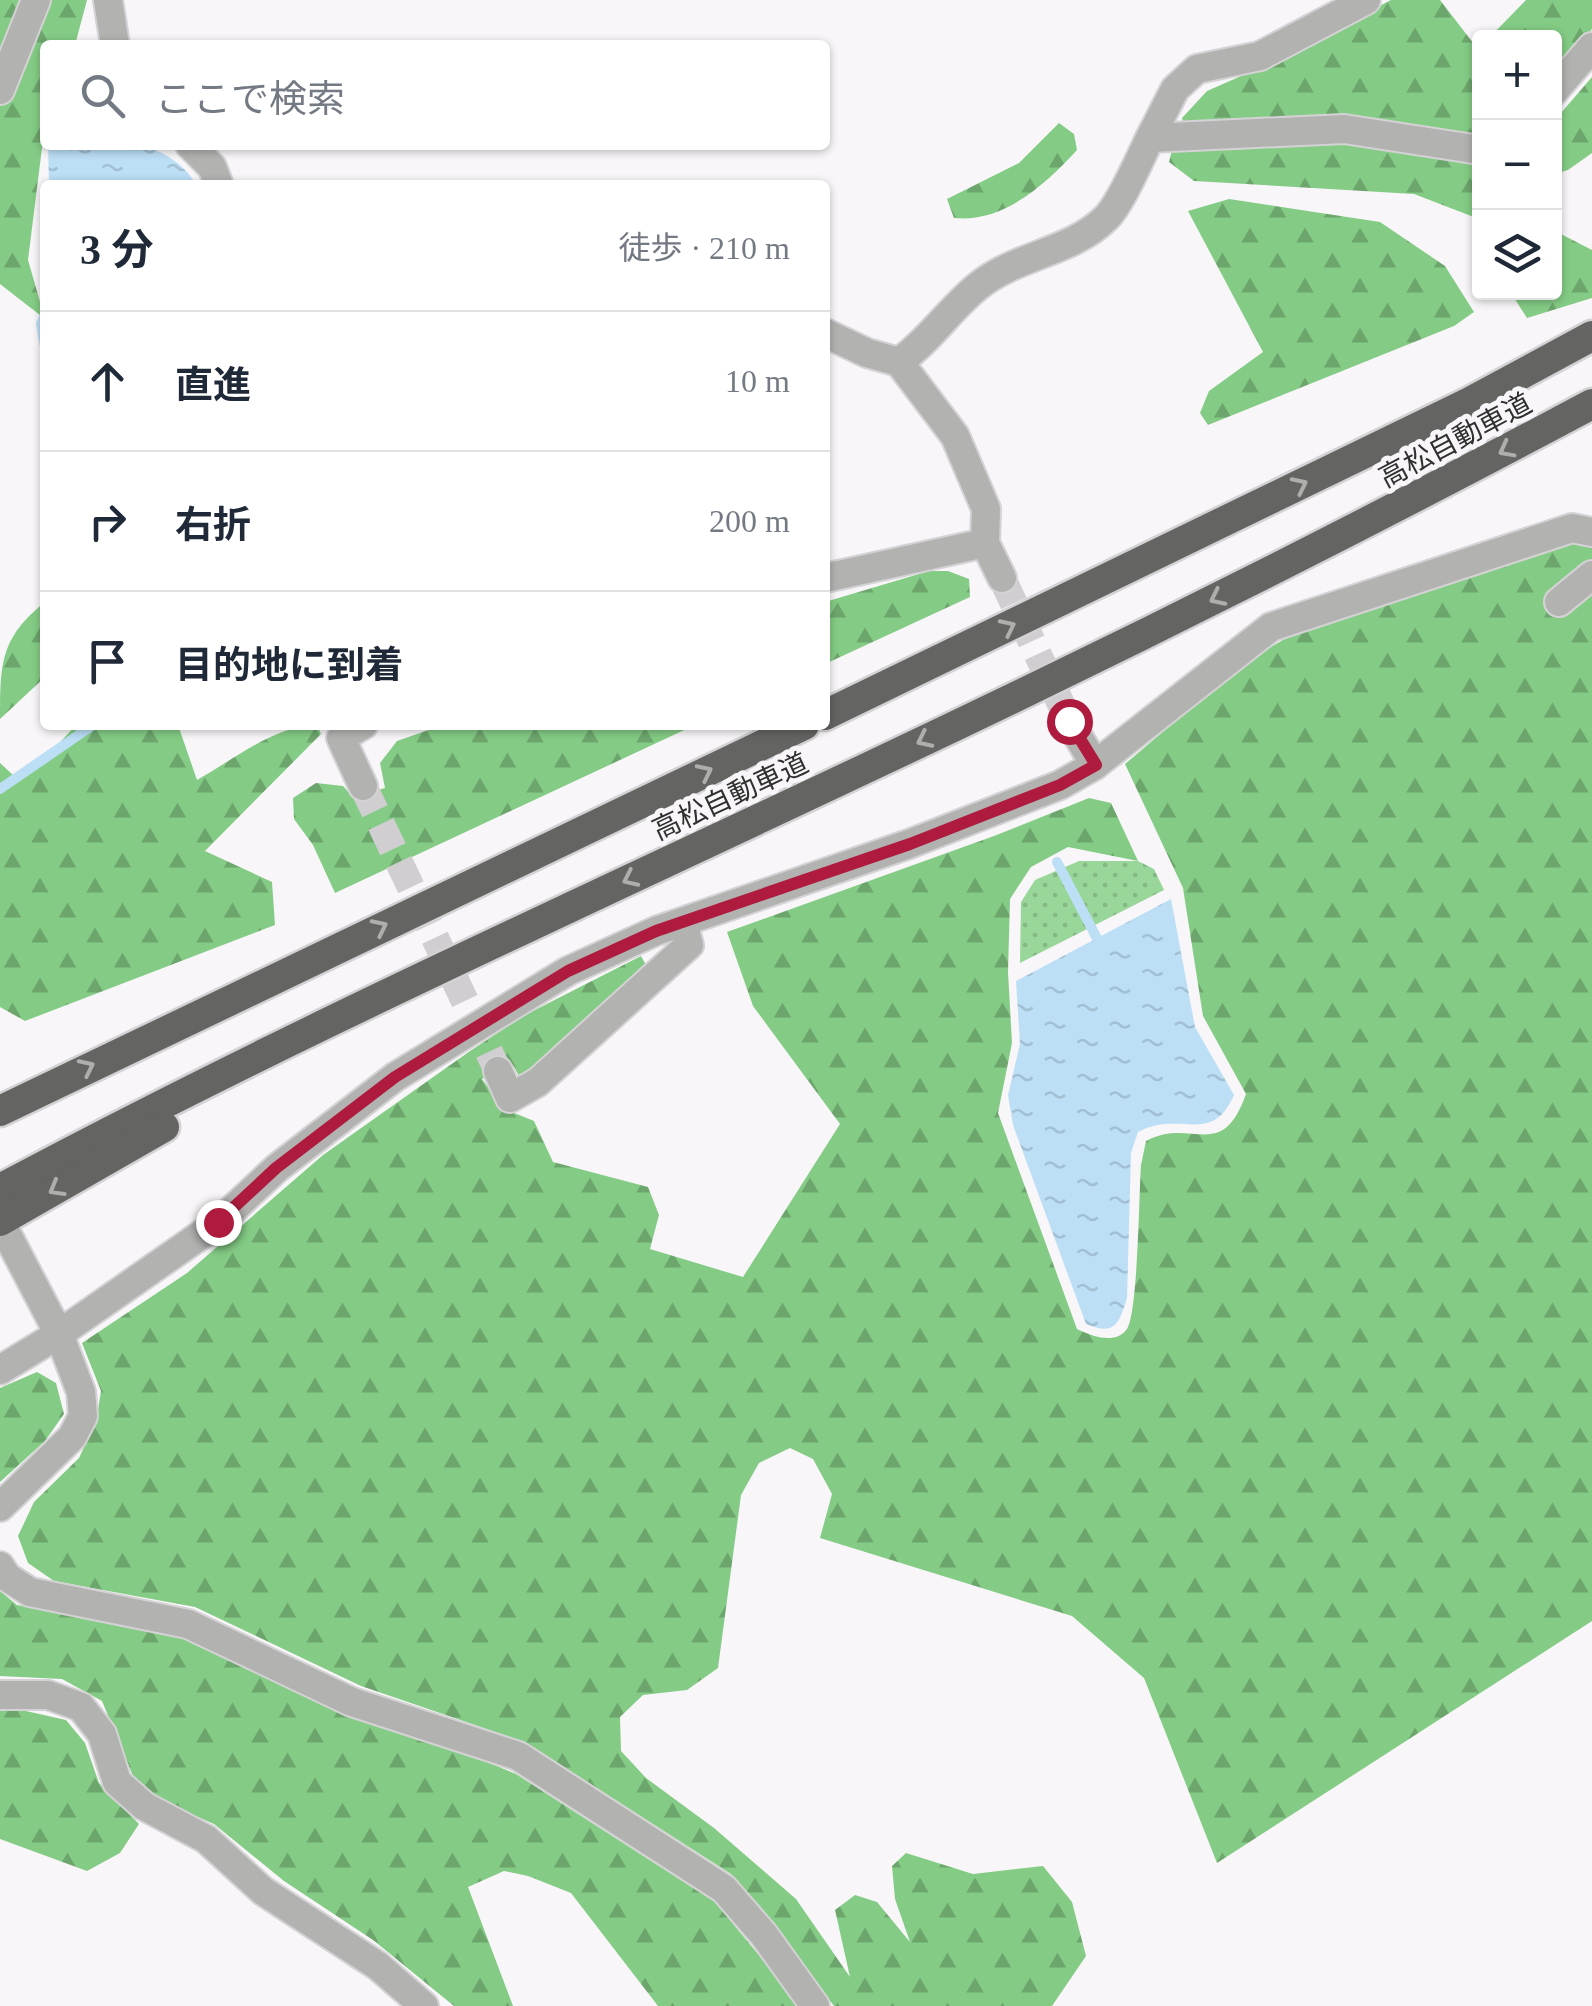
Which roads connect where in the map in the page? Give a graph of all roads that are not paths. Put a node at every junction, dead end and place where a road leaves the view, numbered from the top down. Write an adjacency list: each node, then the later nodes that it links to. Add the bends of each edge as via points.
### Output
1 (36, 0): 7 (street)
2 (108, 0): 4 (street)
3 (1366, 0): 8 (street, via 1260,56 1197,69 1175,90)
4 (114, 40)
5 (1592, 47): 6 (street)
6 (1562, 82)
7 (0, 90)
8 (1150, 138): 9 (street, via 1344,129); 14 (street, via 1107,218 977,287)
9 (1472, 149)
10 (195, 150): 11 (street)
11 (217, 180)
12 (830, 336): 14 (street)
13 (1592, 336): 22 (highway, 高松自動車道, one-way to 13, via 1470,402)
14 (899, 362): 17 (street, via 955,436 986,509)
15 (1592, 404): 29 (highway, 高松自動車道, one-way to 29, via 1342,537)
16 (1592, 532): 26 (street, via 1572,528 1271,626)
17 (985, 543): 19 (street); 20 (street)
18 (1592, 574): 21 (street)
19 (830, 577)
20 (1002, 578)
21 (1559, 602)
22 (830, 713)
23 (1069, 721): 26 (street)
24 (354, 730): 27 (street, via 341,738)
25 (794, 730): 31 (highway, 高松自動車道, one-way to 25)
26 (1096, 765): 28 (street, via 910,844)
27 (364, 786)
28 (683, 922): 30 (street, via 689,945 538,1082 510,1098); 34 (street, via 568,971 395,1077 276,1168 218,1222)
29 (444, 966): 32 (highway, 高松自動車道); 33 (highway, one-way to 33)
30 (498, 1071)
31 (8, 1105)
32 (0, 1188)
33 (0, 1221): 34 (street)
34 (58, 1334): 35 (street); 36 (street, via 81,1392 83,1416 72,1437)
35 (0, 1370)
36 (0, 1507)
37 (0, 1566): 40 (street, via 30,1592 188,1624 352,1702 518,1756 724,1889)
38 (0, 1694): 39 (street, via 48,1695 81,1706 102,1734 118,1782 144,1806 206,1839 263,1891 378,1966)
39 (424, 2006)
40 (815, 2006)

